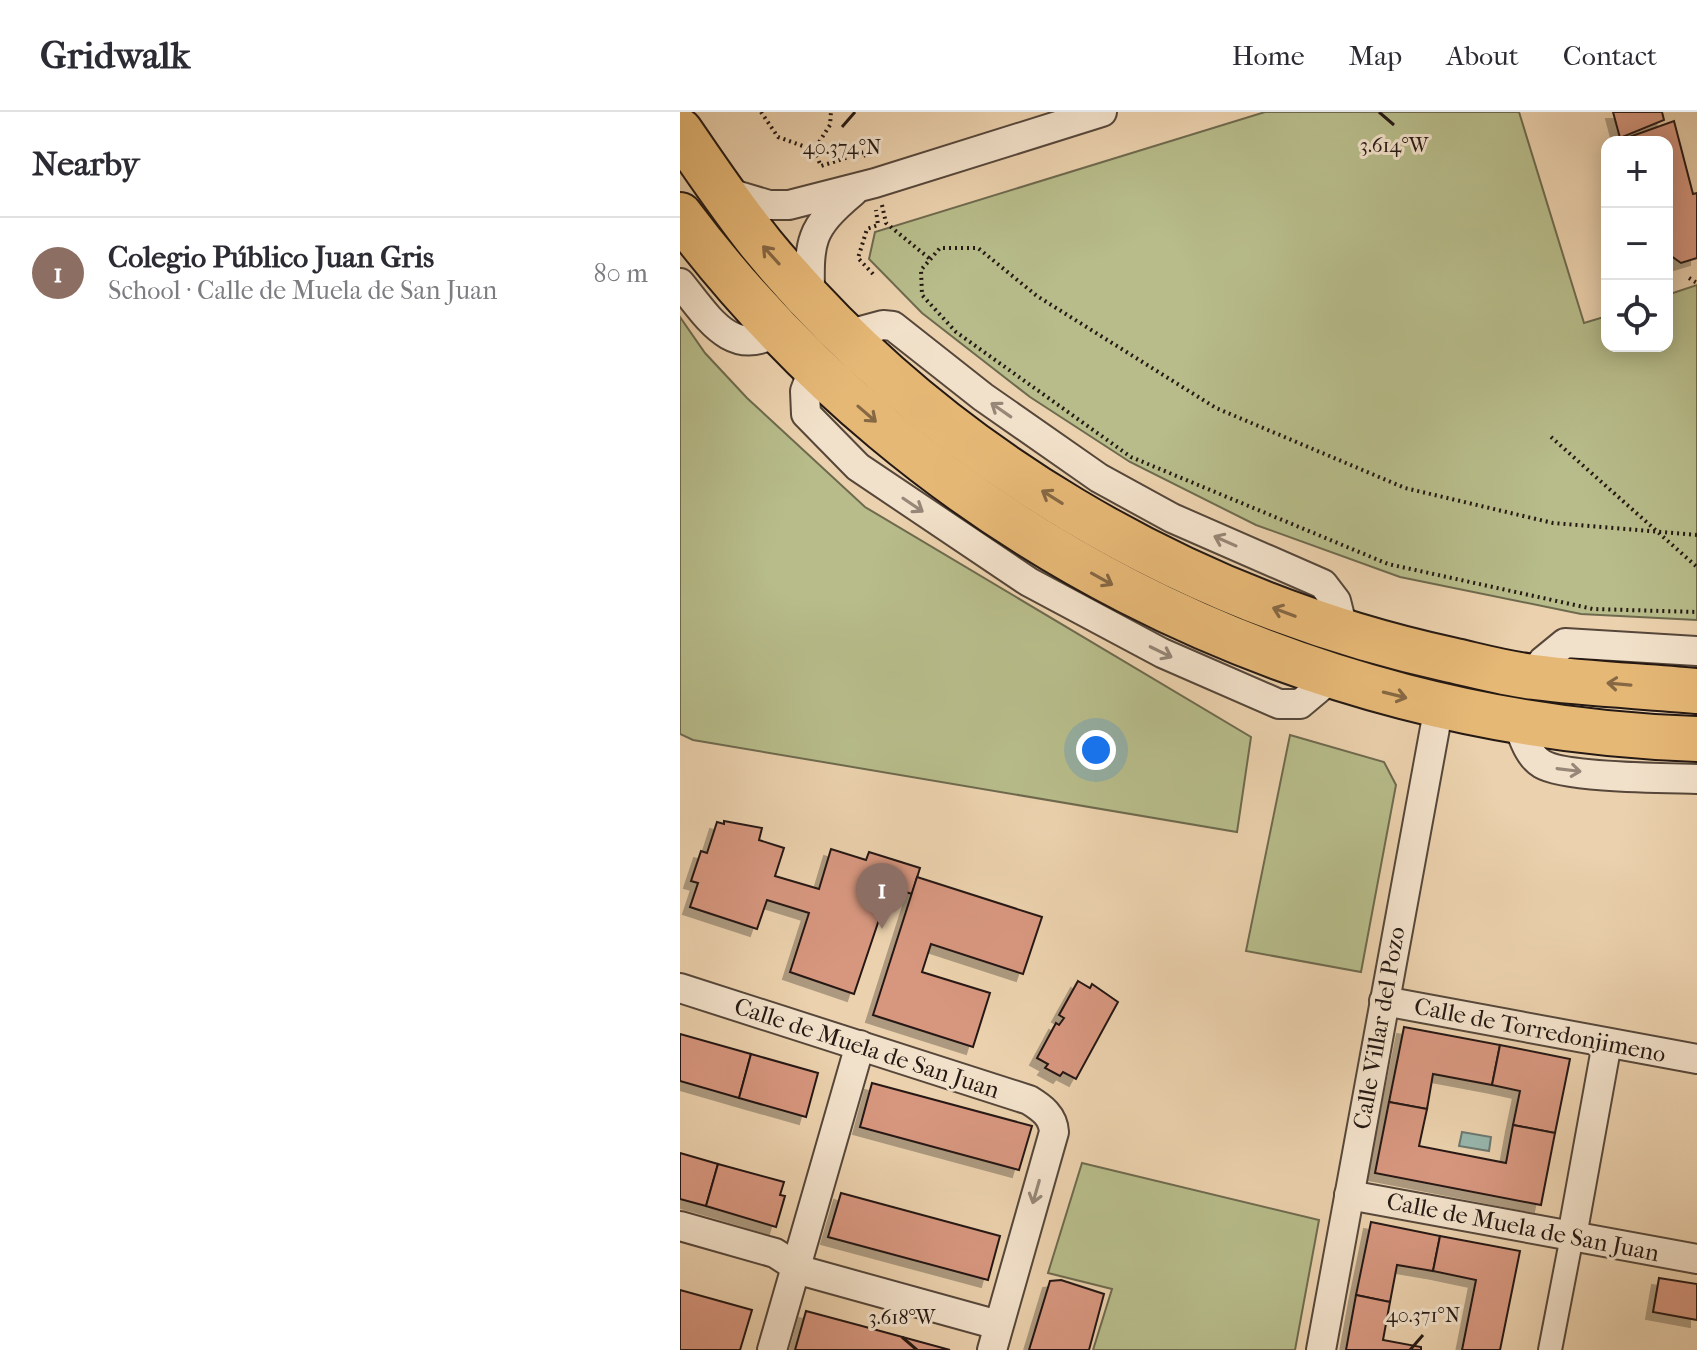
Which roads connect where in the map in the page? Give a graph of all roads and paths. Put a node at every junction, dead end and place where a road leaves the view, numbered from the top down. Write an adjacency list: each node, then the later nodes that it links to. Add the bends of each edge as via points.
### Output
1 (761, 112): 5 (path, via 778,137)
2 (831, 112): 5 (path, via 830,125)
3 (1102, 112): 6 (street)
4 (680, 131): 7 (main road)
5 (814, 150): 6 (path, via 821,166 864,152)
6 (871, 186): 7 (street, via 789,205 769,205); 9 (path, via 886,223); 10 (path, via 878,225 867,229 858,258); 14 (street, via 831,210 815,232 809,257)
7 (718, 189): 14 (main road, one-way to 7)
8 (680, 215): 15 (main road)
9 (931, 259): 17 (path, via 940,248 978,248 1037,296 1216,408 1405,488 1553,523); 20 (path, via 921,270 922,295 956,332 1131,457 1388,564 1593,609)
10 (873, 274)
11 (1689, 278): 13 (path)
12 (680, 283): 15 (street, via 725,334 739,342 762,341)
13 (1697, 283)
14 (810, 297): 22 (main road, one-way to 14, via 1344,633 1228,589 1089,519 957,430 846,335)
15 (779, 330): 24 (main road, one-way to 24, via 920,461 1049,550 1184,620 1331,678)
16 (1551, 437): 17 (path)
17 (1660, 534): 18 (path); 19 (path)
18 (1697, 535)
19 (1697, 567)
20 (1697, 612)
21 (1697, 651): 22 (street, via 1565,643)
22 (1532, 677): 23 (main road, one-way to 22)
23 (1697, 691)
24 (1439, 706): 25 (main road); 29 (street, Calle Villar del Pozo)
25 (1517, 722): 26 (main road); 27 (street, one-way to 27, via 1531,754 1551,768)
26 (1697, 739)
27 (1697, 779)
28 (680, 988): 31 (street, Calle de Muela de San Juan)
29 (1384, 1001): 30 (street, Calle de Torredonjimeno); 33 (street, Calle Villar del Pozo)
30 (1607, 1043): 32 (street, Calle de Torredonjimeno); 35 (street)
31 (860, 1045): 37 (street); 38 (street, Calle de Muela de San Juan, one-way to 38, via 1029,1100 1050,1117 1054,1132)
32 (1697, 1059)
33 (1349, 1195): 35 (street, Calle de Muela de San Juan); 40 (street, Calle Villar del Pozo)
34 (680, 1226): 37 (street, via 775,1253)
35 (1572, 1236): 36 (street, Calle de Muela de San Juan); 41 (street)
36 (1697, 1259)
37 (796, 1267): 38 (street); 39 (street)
38 (995, 1338)
39 (772, 1350)
40 (1321, 1350)
41 (1550, 1350)

